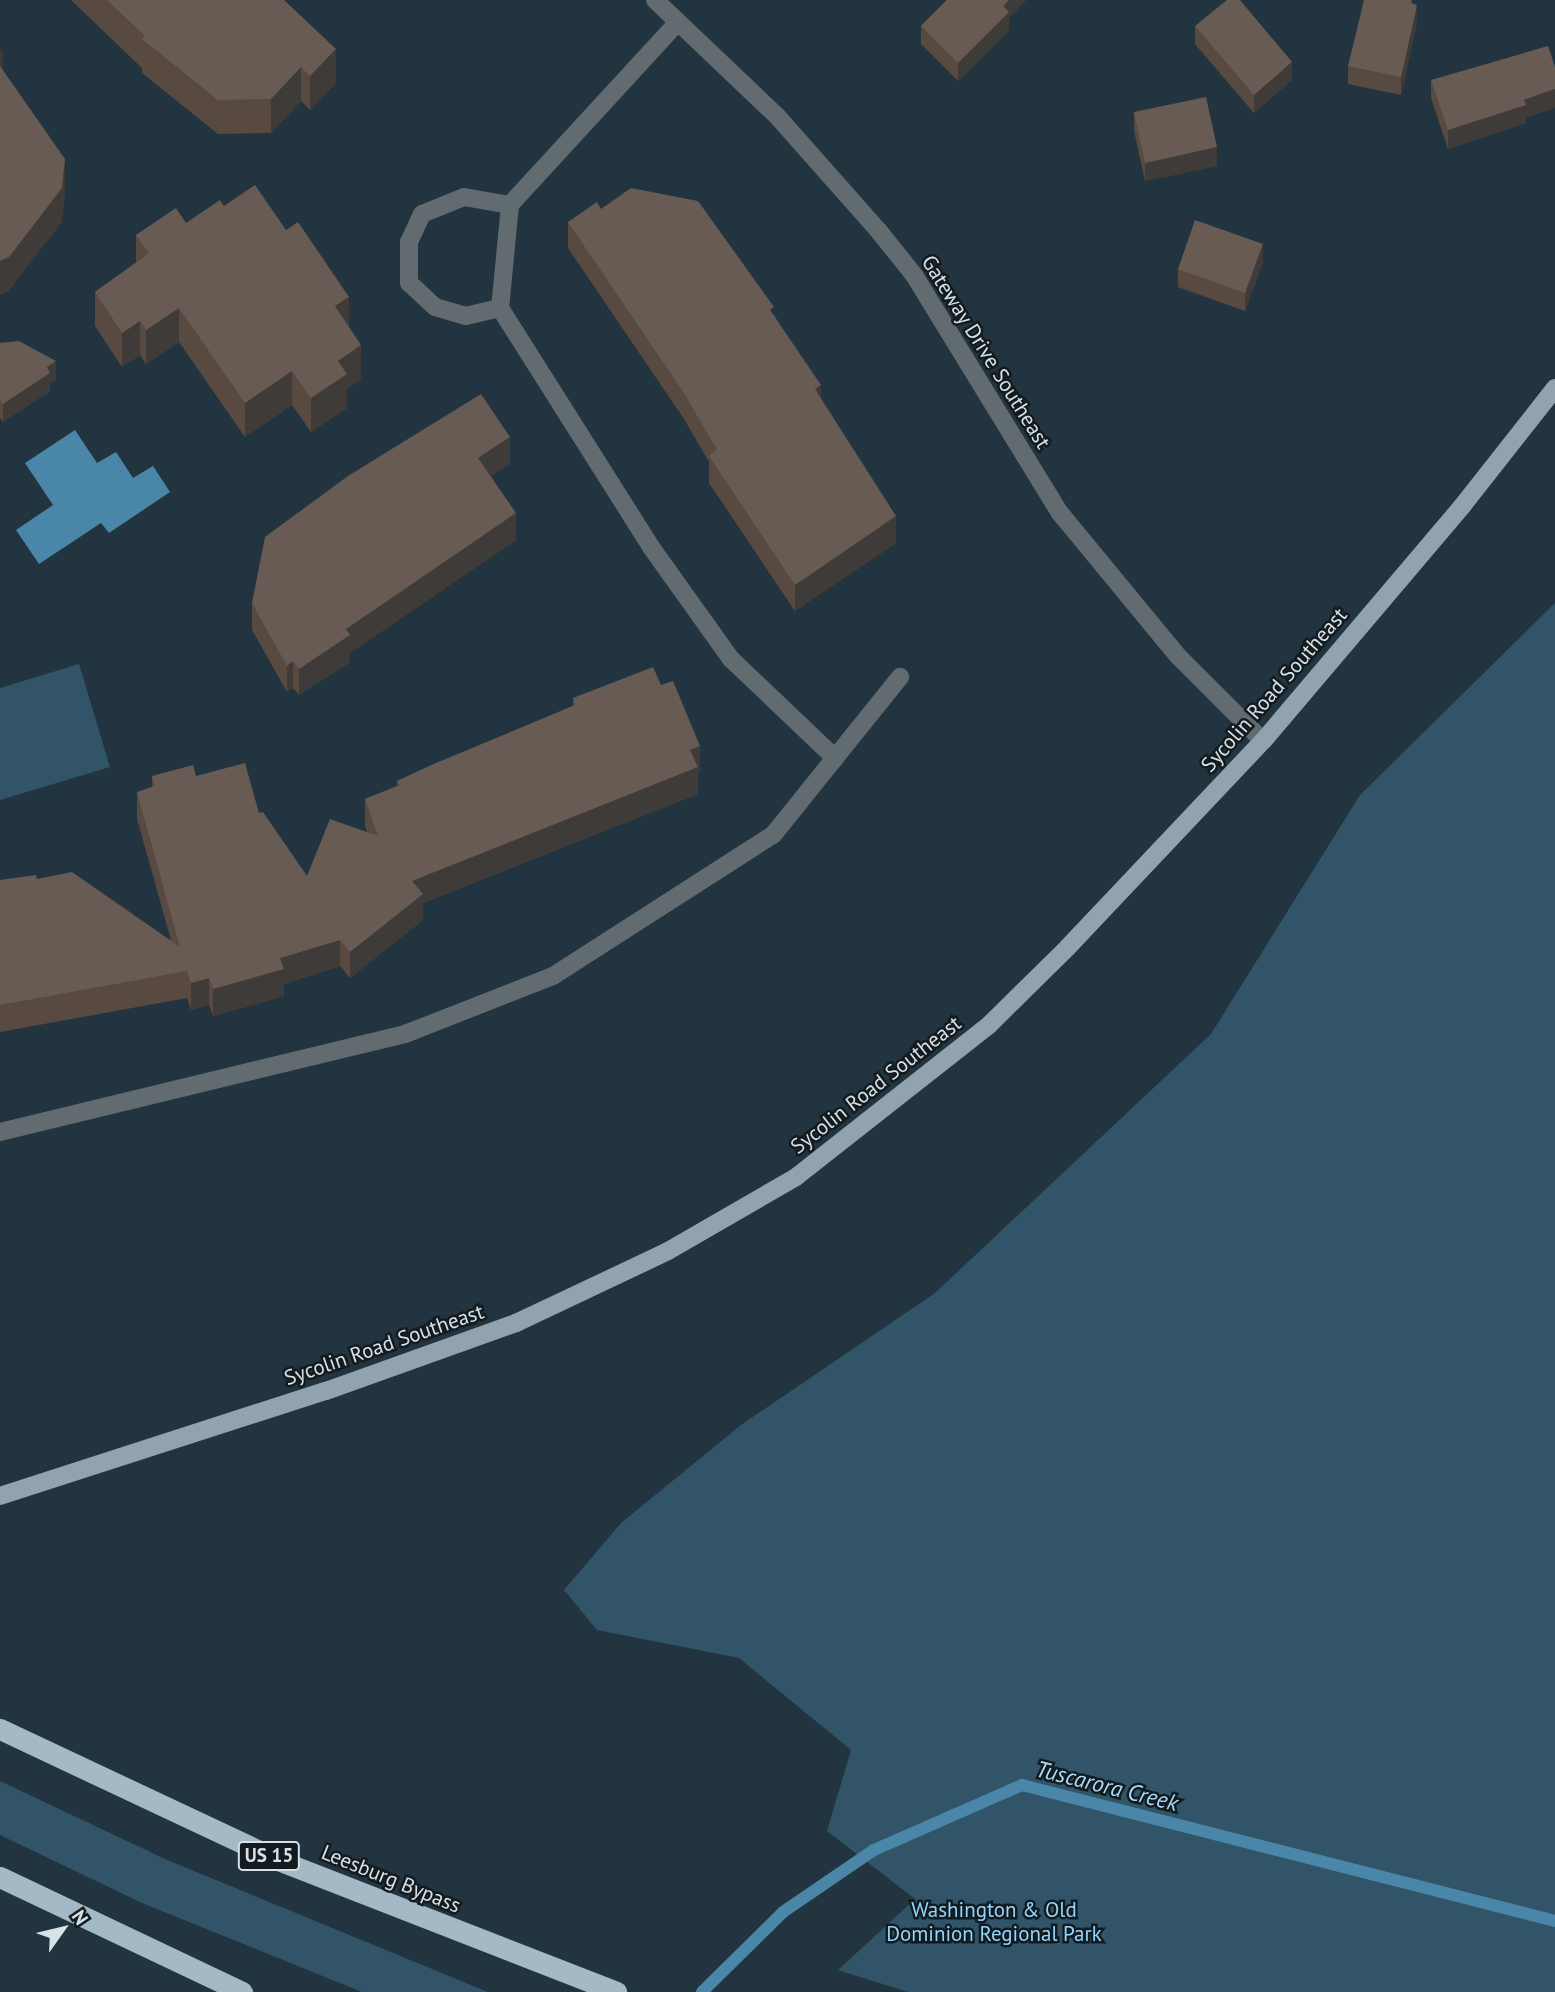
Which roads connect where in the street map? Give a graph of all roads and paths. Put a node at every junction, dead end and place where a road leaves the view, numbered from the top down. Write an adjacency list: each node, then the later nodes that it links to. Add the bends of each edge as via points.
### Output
1 (655, 0): 2 (street, Gateway Drive Southeast)
2 (678, 22): 3 (street); 7 (street, Gateway Drive Southeast, via 778,116 915,275 1060,513 1178,656)
3 (510, 205): 4 (street); 4 (street, via 464,197 422,214 409,242 409,283 435,307 466,316)
4 (500, 308): 8 (street, via 651,547 731,659)
5 (1555, 388): 7 (main road, Sycolin Road Southeast, via 1463,505)
6 (900, 677): 8 (street)
7 (1263, 741): 10 (main road, Sycolin Road Southeast, via 989,1025 796,1177 668,1251 516,1323 326,1391)
8 (835, 758): 9 (street, via 773,835 553,976 405,1034)
9 (0, 1132)
10 (0, 1496)
11 (0, 1729): 14 (highway, Leesburg Bypass / US 15, via 278,1860)
12 (0, 1877): 13 (highway)
13 (242, 1992)
14 (617, 1992)

